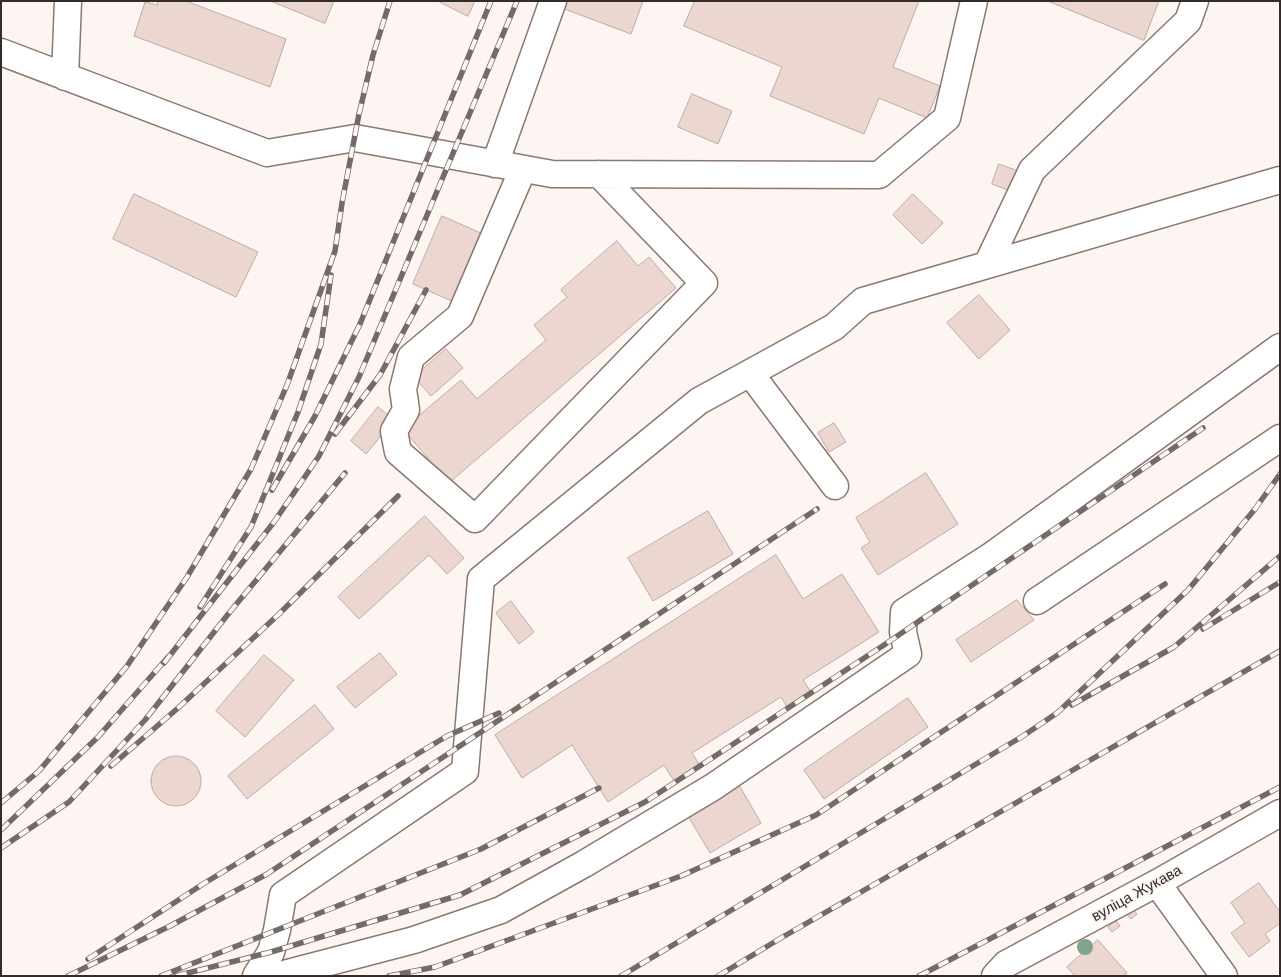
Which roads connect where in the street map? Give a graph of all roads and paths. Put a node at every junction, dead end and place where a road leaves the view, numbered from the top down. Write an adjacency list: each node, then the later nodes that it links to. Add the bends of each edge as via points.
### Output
1 (68, 1): 6 (street)
2 (553, 1): 7 (street)
3 (974, 1): 9 (street, via 947,118 878,175)
4 (1195, 1): 11 (street, via 1188,20 1032,170)
5 (1, 52): 6 (street)
6 (65, 77): 7 (street, via 267,153 354,138)
7 (495, 164): 8 (street)
8 (524, 169): 9 (street, via 552,174); 9 (street, via 460,316 411,357 403,388 406,410 394,431 398,452 475,519 704,283)
9 (599, 174)
10 (1280, 180): 11 (street)
11 (987, 265): 13 (street, via 863,301 834,327)
12 (1280, 347): 21 (street, via 990,556 904,612 903,632 908,654 713,787 501,910 414,940)
13 (750, 373): 15 (street); 20 (street, via 699,401 481,579 464,771 283,895 271,952)
14 (1280, 438): 16 (street)
15 (835, 486)
16 (1037, 601)
17 (1280, 813): 18 (street, вуліца Жукава)
18 (1157, 883): 19 (street, вуліца Жукава); 22 (street)
19 (995, 972)
20 (256, 976)
21 (276, 976)
22 (1224, 976)

